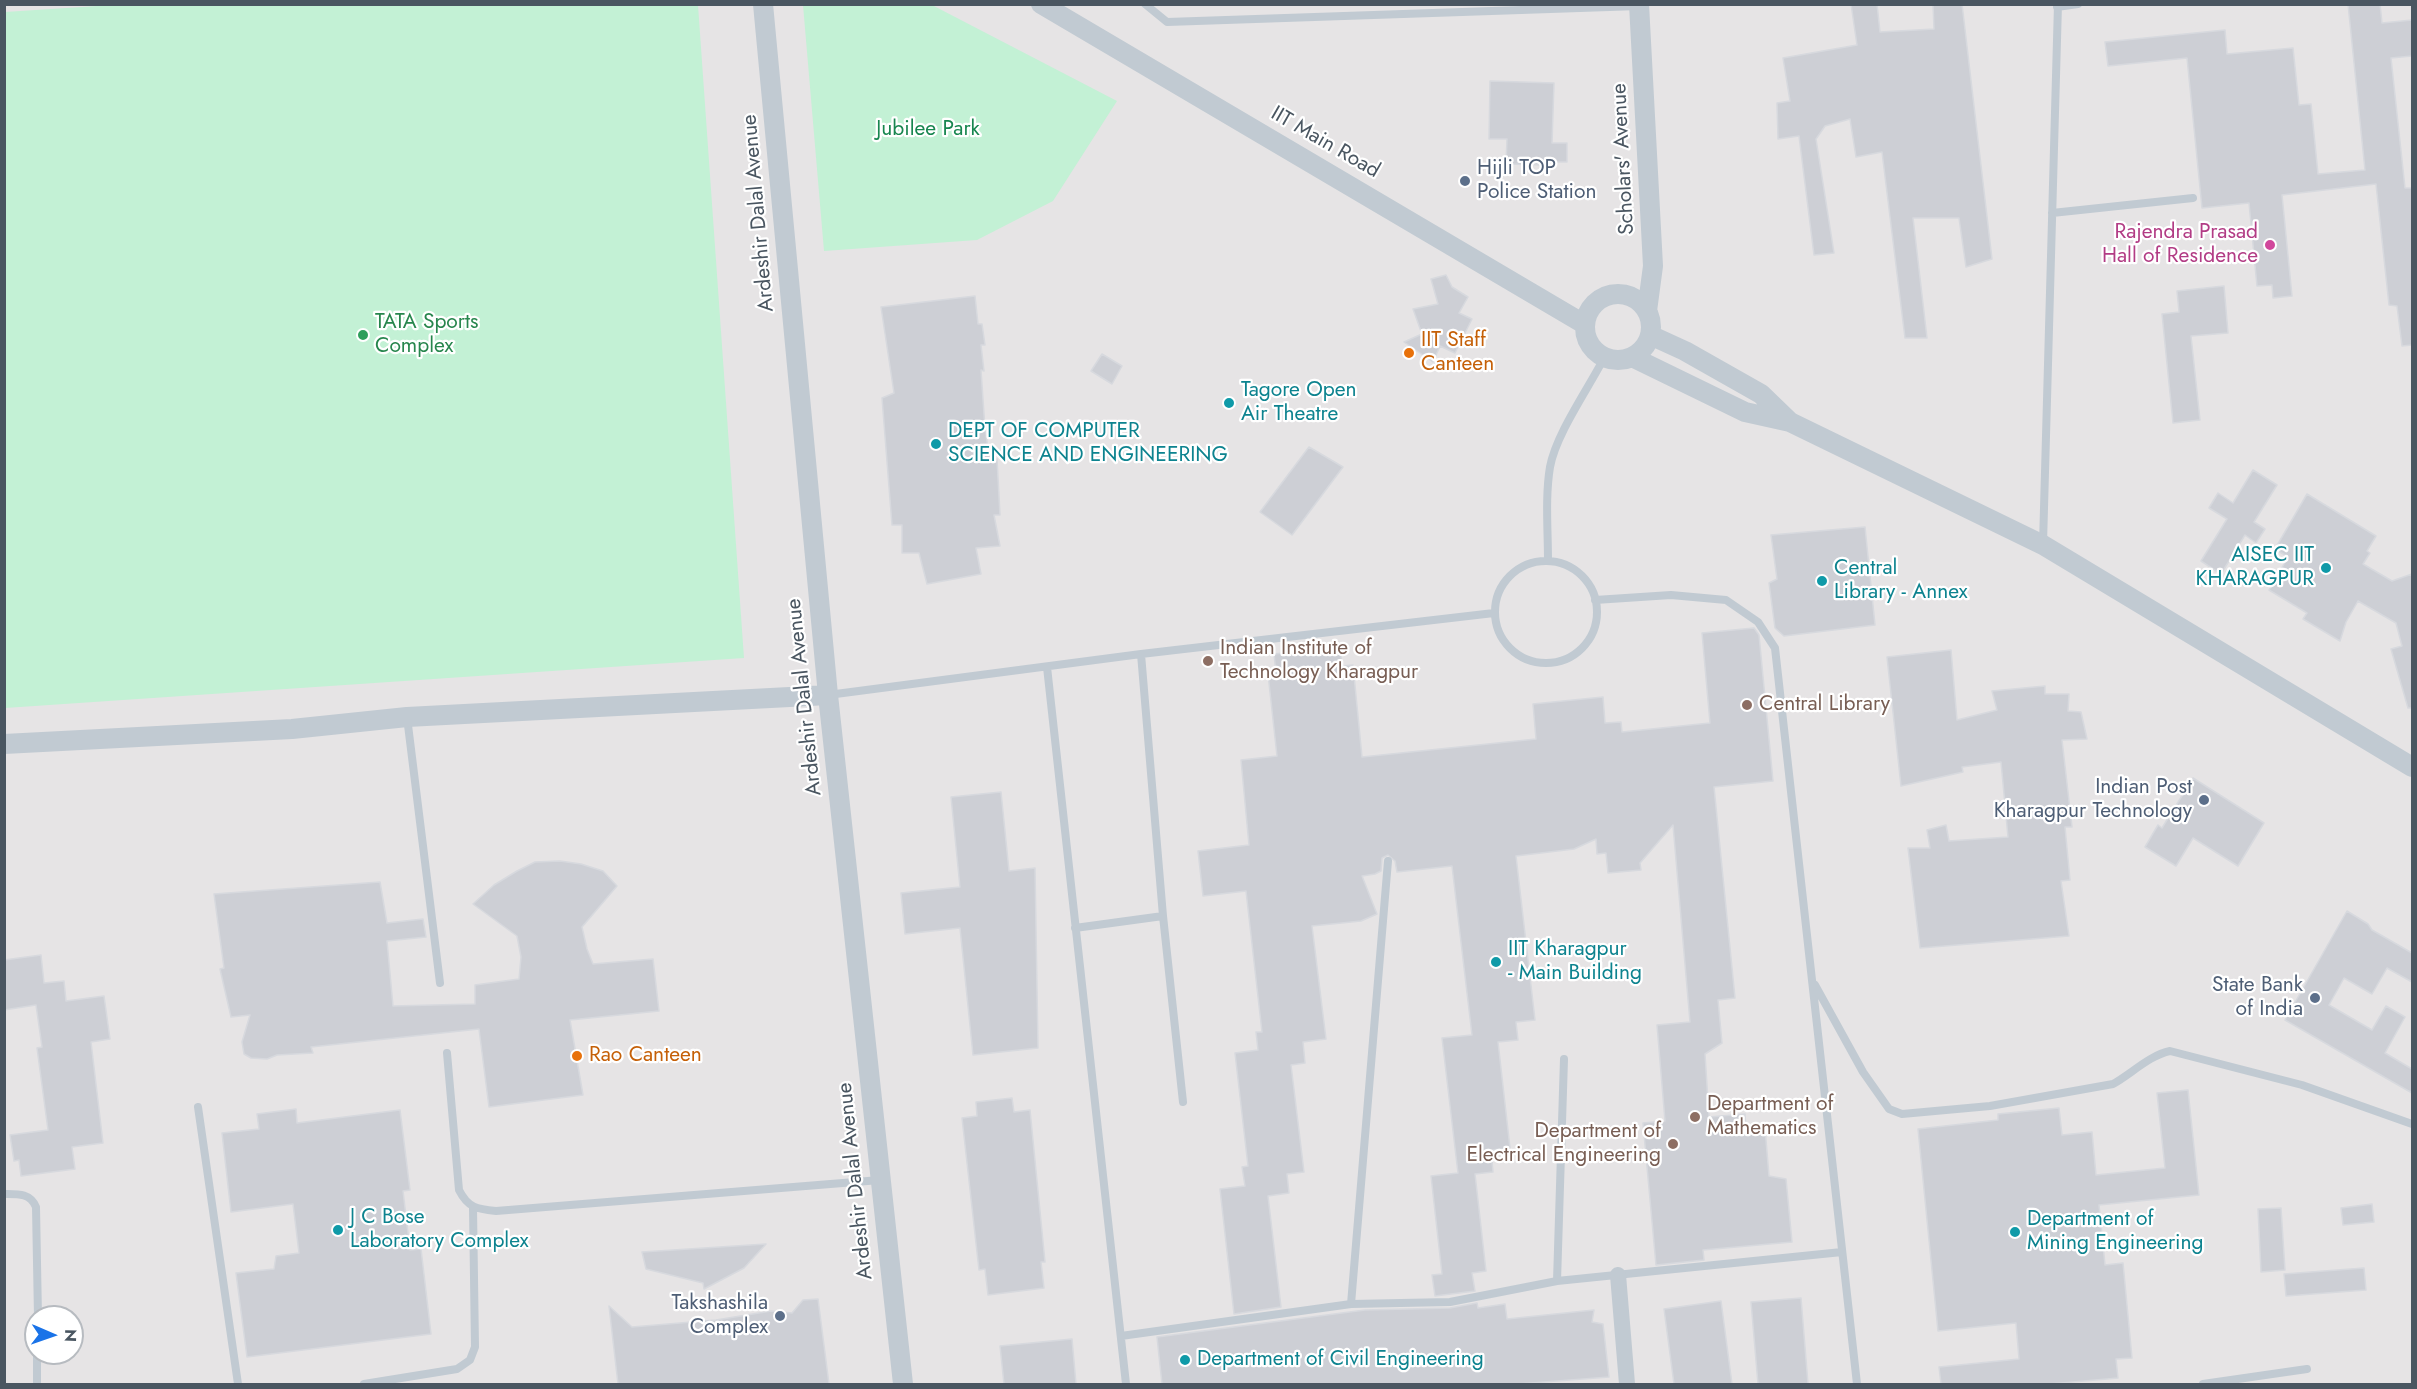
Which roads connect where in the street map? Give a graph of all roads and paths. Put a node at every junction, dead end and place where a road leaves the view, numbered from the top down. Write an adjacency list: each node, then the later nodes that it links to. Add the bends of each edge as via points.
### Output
1 (763, 4): 21 (street, Ardeshir Dalal Avenue)
2 (1041, 4): 10 (street, IIT Main Road)
3 (1145, 4): 5 (lane, via 1167,22)
4 (2078, 4): 6 (lane)
5 (1639, 5): 9 (street, Scholars' Avenue, via 1653,266)
6 (2058, 6): 8 (lane)
7 (2193, 198): 8 (lane)
8 (2052, 213): 15 (lane)
9 (1647, 311): 10 (street, via 1632,297 1611,294 1593,305); 11 (street)
10 (1584, 324): 13 (street, via 1589,344)
11 (1650, 335): 12 (street); 14 (street, via 1761,394)
12 (1632, 357): 13 (street, via 1613,361); 14 (street, via 1745,412)
13 (1604, 358): 16 (lane, via 1559,442 1551,465)
14 (1790, 422): 15 (street)
15 (2043, 544): 24 (street)
16 (1548, 561): 17 (lane, via 1578,572 1589,584); 18 (lane, via 1532,562 1505,580)
17 (1595, 600): 18 (lane, via 1593,633 1570,658 1553,663 1535,663 1519,657 1497,630); 28 (lane, via 1671,595 1726,600 1758,622 1775,648)
18 (1494, 613): 19 (lane)
19 (1141, 654): 20 (lane); 26 (lane)
20 (1047, 668): 21 (lane); 27 (lane)
21 (828, 695): 22 (street); 35 (street, Ardeshir Dalal Avenue)
22 (407, 717): 23 (street, via 292,729); 29 (lane)
23 (4, 744)
24 (2412, 767)
25 (1388, 861): 42 (lane)
26 (1163, 916): 27 (lane); 32 (lane)
27 (1075, 928): 43 (lane)
28 (1812, 980): 34 (lane, via 1863,1072 1889,1109 1902,1114 1990,1106 2113,1084 2160,1053 2170,1051 2302,1085); 38 (lane)
29 (440, 983)
30 (447, 1053): 37 (lane, via 459,1190)
31 (1564, 1059): 40 (lane)
32 (1182, 1102)
33 (198, 1107): 47 (lane)
34 (2412, 1124)
35 (880, 1180): 37 (lane, via 496,1211); 49 (street, Ardeshir Dalal Avenue)
36 (4, 1194): 41 (lane, via 23,1194 33,1199 36,1207)
37 (474, 1209): 48 (lane, via 475,1347 470,1360 457,1369)
38 (1842, 1252): 39 (lane); 52 (lane)
39 (1618, 1275): 40 (lane); 51 (street)
40 (1557, 1281): 42 (lane, via 1450,1302)
41 (38, 1305)
42 (1351, 1305): 43 (lane)
43 (1120, 1336): 50 (lane)
44 (38, 1365): 46 (lane)
45 (2307, 1369): 53 (lane)
46 (37, 1384)
47 (238, 1384)
48 (364, 1384)
49 (903, 1384)
50 (1125, 1384)
51 (1627, 1384)
52 (1857, 1384)
53 (2203, 1384)

